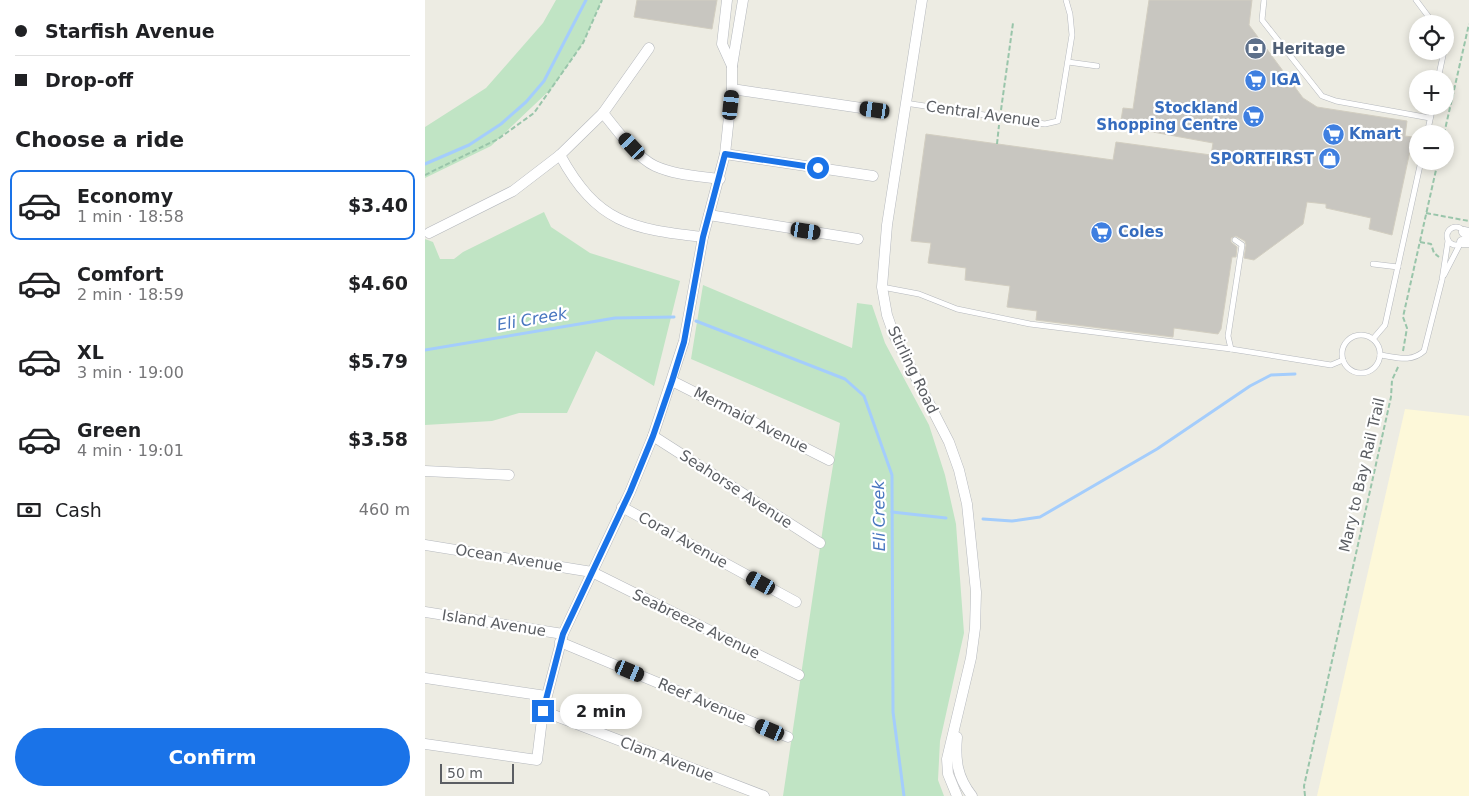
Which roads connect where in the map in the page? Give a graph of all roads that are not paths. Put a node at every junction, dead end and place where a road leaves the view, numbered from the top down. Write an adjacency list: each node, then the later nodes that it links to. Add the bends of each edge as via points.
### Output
1 (727, 0): 10 (street, via 722,44)
2 (743, 0): 10 (street)
3 (922, 0): 13 (street, Stirling Road)
4 (1066, 0): 9 (lane, Central Avenue, via 1071,23)
5 (1264, 0): 17 (lane, via 1262,20 1322,96)
6 (1417, 0): 7 (lane)
7 (1428, 15)
8 (649, 48): 15 (street)
9 (1068, 62): 11 (lane); 13 (lane, Central Avenue, via 1058,121 1045,124)
10 (733, 66): 12 (street)
11 (1097, 66)
12 (732, 89): 14 (street); 19 (street)
13 (905, 103): 34 (street, Stirling Road, via 887,225)
14 (875, 110)
15 (603, 113): 20 (street); 23 (street, via 654,165 682,174)
16 (1431, 115): 17 (lane)
17 (1430, 118): 18 (lane)
18 (1429, 125)
19 (725, 154): 22 (street); 23 (street)
20 (560, 155): 25 (street, via 513,191); 26 (street, via 573,179 603,211 653,231)
21 (1419, 170): 32 (lane)
22 (873, 176)
23 (720, 179): 24 (street)
24 (709, 215): 26 (street); 27 (street)
25 (429, 233)
26 (703, 237): 39 (street, via 684,342)
27 (857, 239)
28 (1465, 239): 30 (lane, via 1453,245); 30 (lane, via 1459,227 1451,227 1446,233); 33 (lane)
29 (1235, 240): 36 (lane, via 1242,245 1228,336)
30 (1448, 241): 33 (lane)
31 (1373, 264): 32 (lane)
32 (1398, 267): 35 (lane, via 1385,325)
33 (1442, 280): 37 (lane, via 1424,351 1417,358)
34 (882, 287): 36 (lane, via 919,294 957,309 1030,324); 54 (street, Stirling Road, via 894,335 949,442 967,504 976,592 975,628)
35 (1373, 338): 37 (lane); 38 (lane, via 1361,335 1350,338 1343,348)
36 (1231, 349): 38 (lane, via 1331,365)
37 (1380, 355): 38 (lane, via 1375,366 1364,372 1351,370)
38 (1343, 360)
39 (672, 381): 40 (street); 41 (street, Mermaid Avenue)
40 (653, 436): 44 (street); 45 (street, Seahorse Avenue)
41 (829, 460)
42 (425, 470): 43 (street)
43 (509, 475)
44 (622, 507): 47 (street); 48 (street, Coral Avenue)
45 (820, 543)
46 (425, 544): 47 (street, Ocean Avenue)
47 (592, 572): 50 (street); 51 (street, Seabreeze Avenue)
48 (796, 602)
49 (425, 612): 50 (street, Island Avenue)
50 (561, 638): 53 (street); 56 (street, Reef Avenue)
51 (799, 675)
52 (425, 678): 53 (street)
53 (547, 696): 55 (street)
54 (960, 706): 59 (street, Stirling Road, via 947,759 948,774); 60 (street, Stirling Road, via 956,763 959,776)
55 (543, 711): 57 (street, via 537,760); 58 (street, Clam Avenue)
56 (788, 737)
57 (425, 744)
58 (764, 796)
59 (957, 796)
60 (971, 796)

